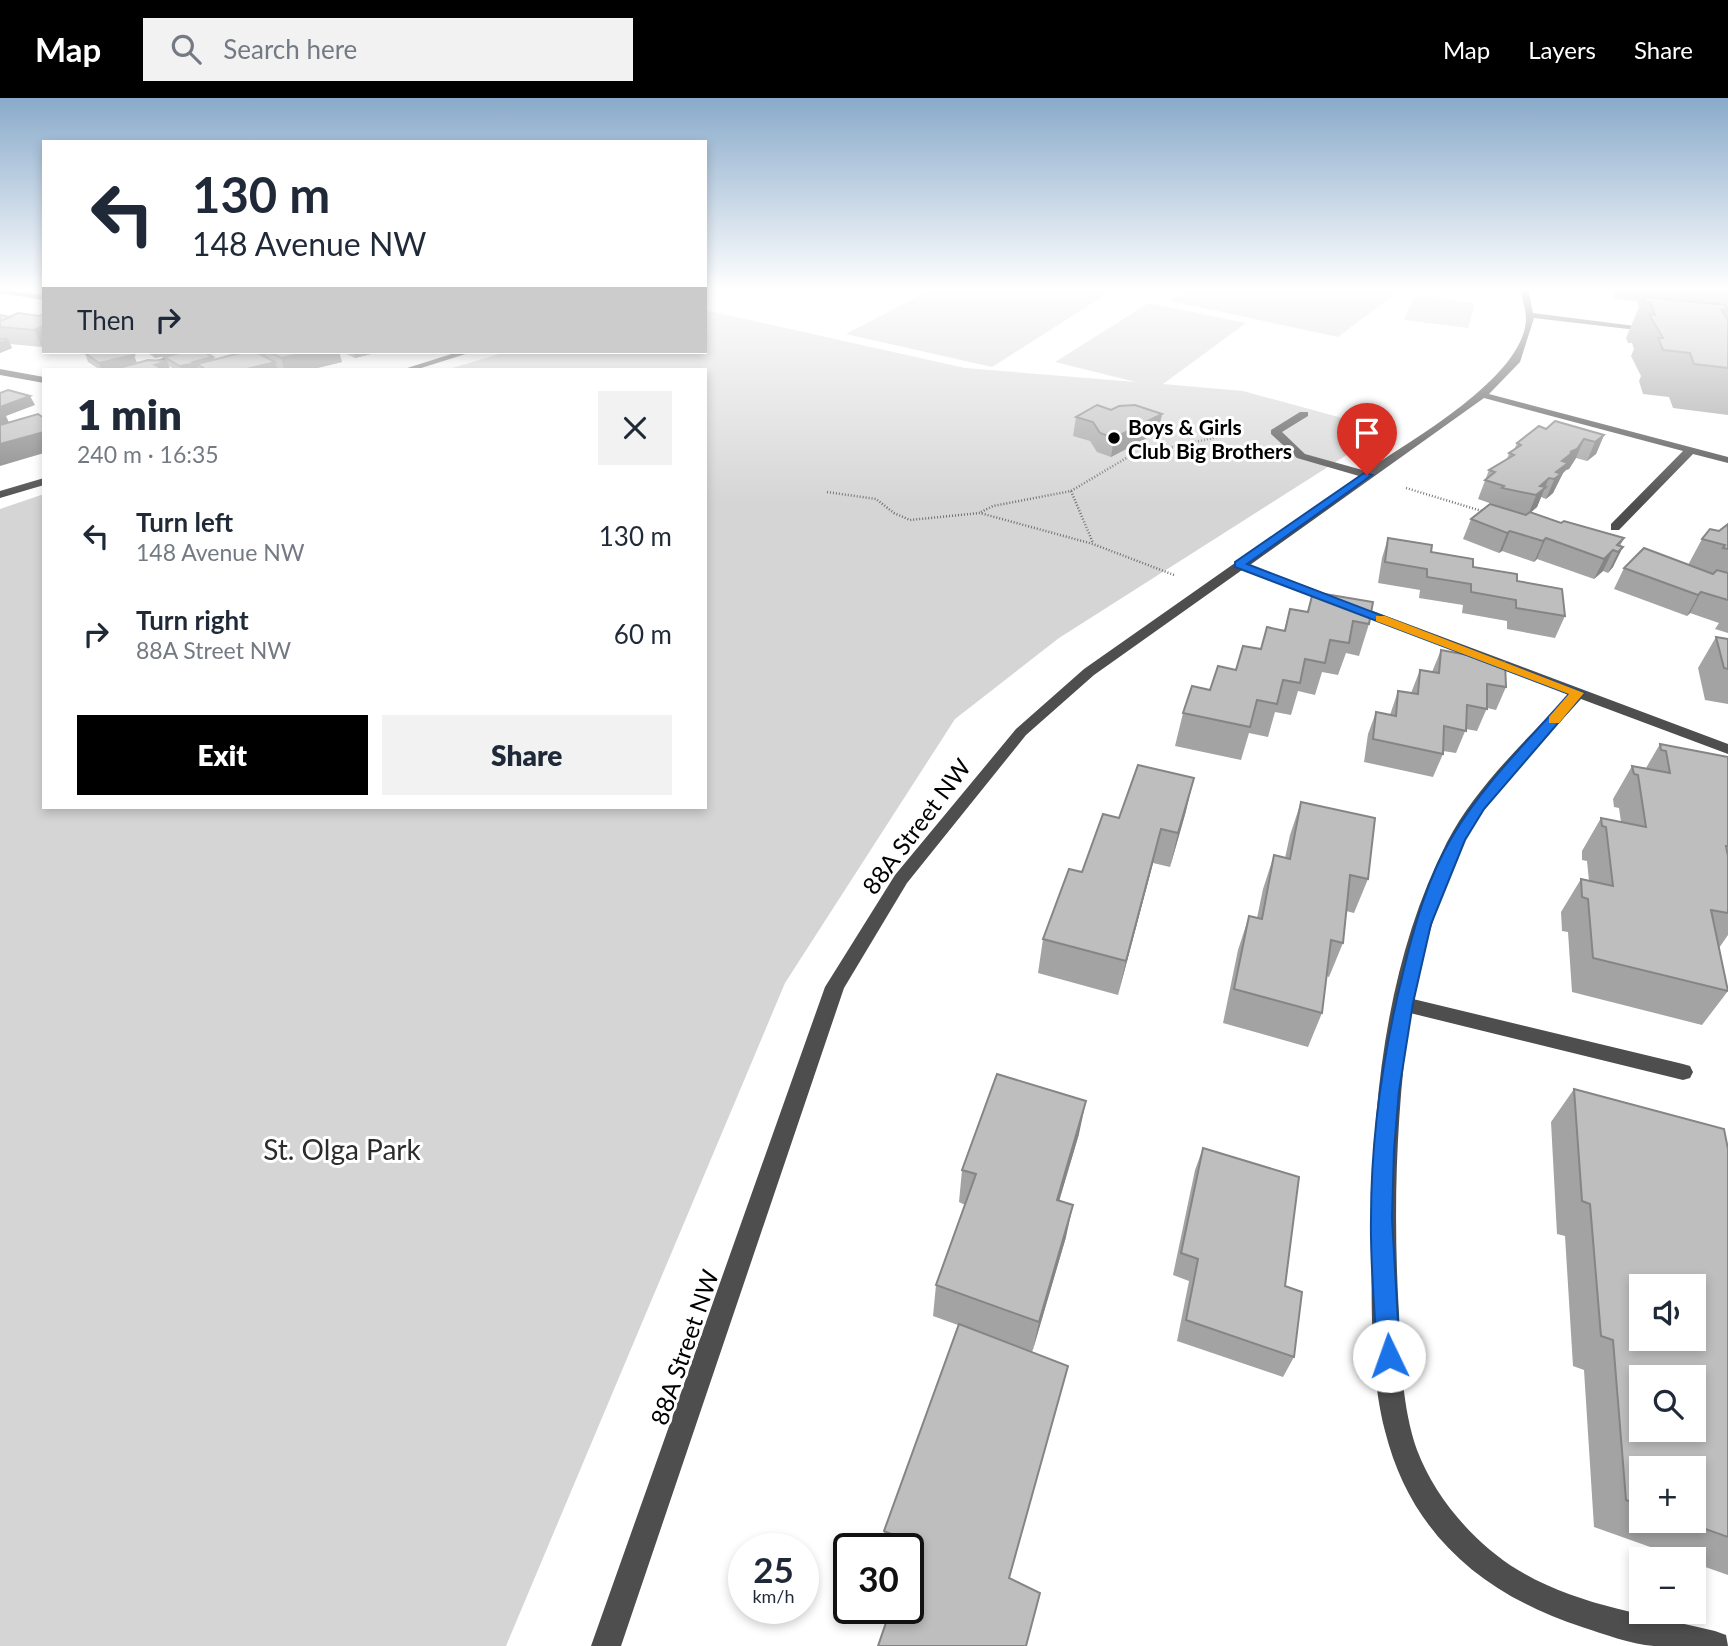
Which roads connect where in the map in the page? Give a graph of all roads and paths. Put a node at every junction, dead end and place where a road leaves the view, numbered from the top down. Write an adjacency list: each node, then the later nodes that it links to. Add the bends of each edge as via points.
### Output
1 (163, 360): 4 (street)
2 (439, 360): 5 (street)
3 (1516, 360): 8 (street, 88A Street NW)
4 (131, 368)
5 (413, 368)
6 (0, 372): 7 (street)
7 (42, 380)
8 (1482, 396): 11 (street); 13 (street, 88A Street NW)
9 (1304, 414): 13 (street, via 1275,432 1301,456)
10 (1250, 429): 15 (path, via 1128,457)
11 (1691, 450): 12 (street); 20 (street)
12 (1728, 460)
13 (1367, 475): 19 (path); 22 (street, 88A Street NW)
14 (42, 482): 17 (street)
15 (1071, 491): 18 (path, via 993,506); 21 (path)
16 (827, 492): 18 (path, via 876,499 910,520)
17 (0, 495)
18 (981, 513): 21 (path)
19 (1486, 513)
20 (1615, 527)
21 (1093, 544): 23 (path)
22 (1239, 565): 23 (street, 88A Street NW); 24 (street)
23 (1207, 587): 28 (street, 88A Street NW, via 1088,672 1021,732 901,879 835,987)
24 (1578, 693): 25 (street); 26 (street, via 1479,806 1457,840 1422,924)
25 (1728, 749)
26 (1404, 1003): 27 (street); 29 (street, via 1390,1091 1381,1218 1390,1383 1410,1465 1428,1499 1459,1539 1525,1590 1570,1608)
27 (1683, 1072)
28 (606, 1646)
29 (1715, 1646)

